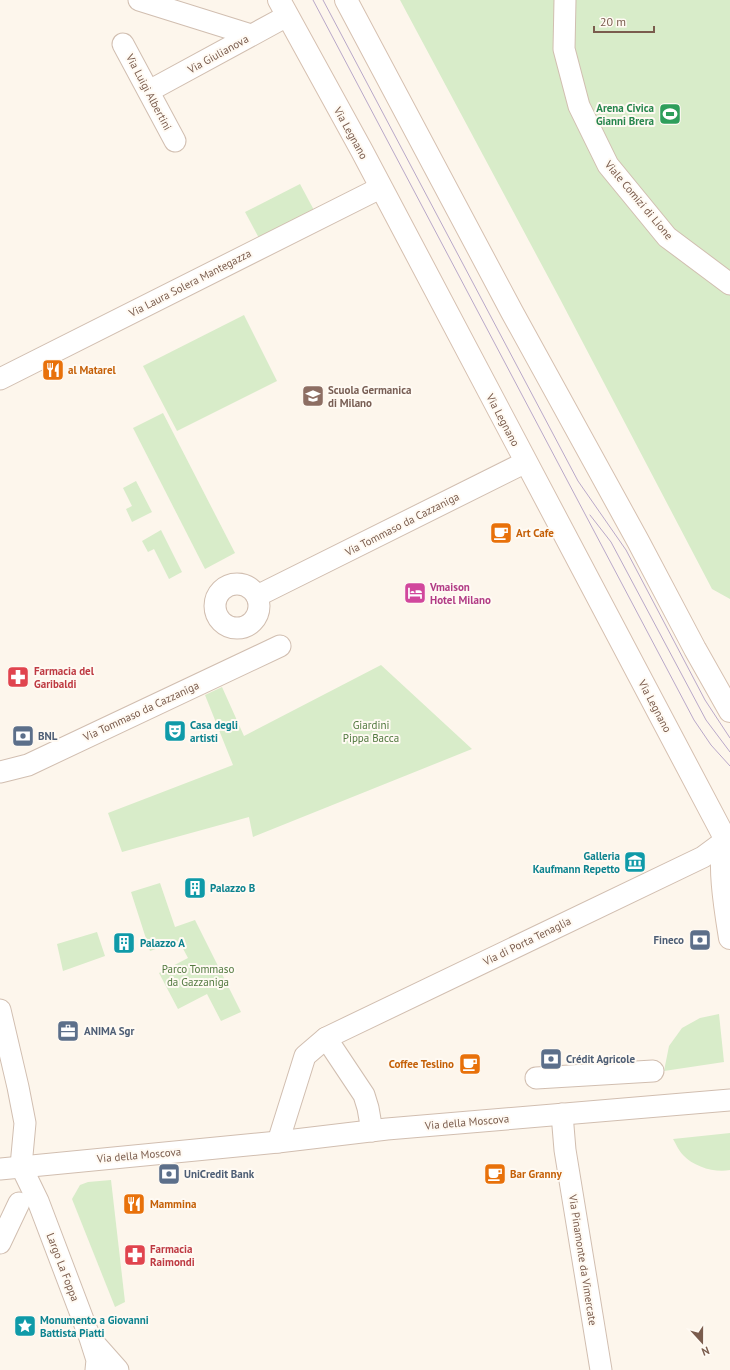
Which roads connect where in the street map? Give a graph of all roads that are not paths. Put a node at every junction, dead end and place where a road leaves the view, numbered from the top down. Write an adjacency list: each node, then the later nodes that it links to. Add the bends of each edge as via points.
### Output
1 (139, 0): 5 (street)
2 (346, 0): 15 (street)
3 (565, 0): 10 (street, Viale Comizi di Lione, via 564,49 579,106 608,165 667,237)
4 (283, 8): 5 (street, Via Giulianova); 9 (street, Via Legnano)
5 (252, 35): 7 (street, Via Giulianova)
6 (123, 44): 7 (street, Via Luigi Albertini)
7 (149, 91): 8 (street, Via Luigi Albertini)
8 (175, 141)
9 (380, 188): 11 (street, Via Laura Solera Mantegazza); 12 (street, Via Legnano)
10 (730, 284)
11 (0, 379)
12 (526, 462): 13 (street, Via Tommaso da Cazzaniga); 17 (street, Via Legnano)
13 (257, 596)
14 (280, 646): 16 (street, Via Tommaso da Cazzaniga, via 28,764)
15 (730, 712)
16 (0, 772)
17 (729, 840): 18 (street, via 722,854); 20 (street, Via di Porta Tenaglia, via 703,857)
18 (730, 938)
19 (0, 1010): 28 (street, via 25,1123)
20 (326, 1038): 25 (street, via 364,1095); 26 (street, via 305,1056)
21 (653, 1071): 22 (street)
22 (536, 1078)
23 (730, 1100): 24 (street, Via della Moscova)
24 (562, 1114): 25 (street, Via della Moscova); 35 (street, Via Pinamonte da Vimercate, via 565,1150)
25 (372, 1131): 26 (street, Via della Moscova)
26 (278, 1142): 28 (street, Via della Moscova)
27 (0, 1156): 28 (street)
28 (21, 1166): 29 (street, Via della Moscova); 32 (street, Largo La Foppa, via 38,1201)
29 (0, 1169)
30 (19, 1203): 31 (street)
31 (0, 1243)
32 (90, 1338): 33 (street, Largo La Foppa, via 98,1360); 34 (street)
33 (96, 1370)
34 (118, 1370)
35 (601, 1370)

